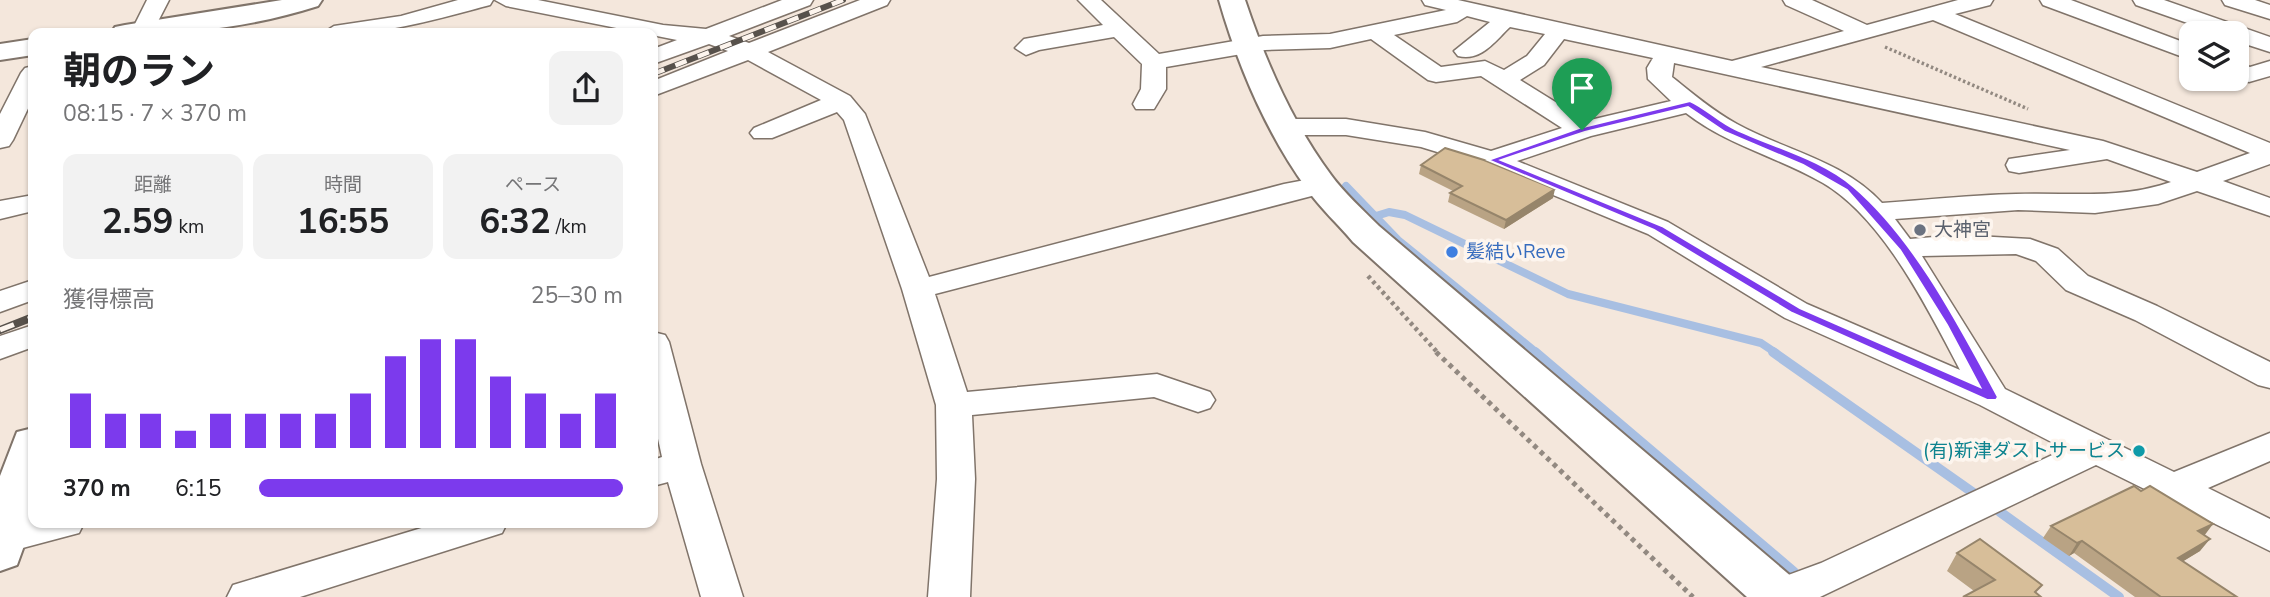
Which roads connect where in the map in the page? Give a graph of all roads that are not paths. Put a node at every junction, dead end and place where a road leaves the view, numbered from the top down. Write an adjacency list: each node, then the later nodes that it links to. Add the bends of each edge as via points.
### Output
1 (158, 0): 20 (street)
2 (309, 0): 21 (street, via 275,11)
3 (482, 0): 19 (street)
4 (506, 0): 22 (street)
5 (802, 0): 28 (street)
6 (879, 0): 36 (street)
7 (1089, 0): 23 (street)
8 (1232, 0): 32 (street)
9 (1433, 0): 16 (street)
10 (1794, 0): 27 (street)
11 (1982, 0): 18 (street)
12 (2051, 0): 33 (street)
13 (2144, 0): 29 (street)
14 (2233, 0): 17 (street)
15 (1503, 9): 16 (street); 24 (street); 35 (street, via 1478,46)
16 (1467, 10): 26 (street)
17 (2270, 12)
18 (1934, 13): 27 (street); 54 (street)
19 (404, 27)
20 (153, 28)
21 (170, 28)
22 (643, 28)
23 (1119, 29): 31 (street); 39 (street)
24 (1559, 30): 37 (street); 43 (street, via 1539,60)
25 (658, 31): 28 (street)
26 (1374, 31): 32 (street, via 1330,41 1263,43); 43 (street, via 1436,75 1485,68)
27 (1865, 32): 40 (street)
28 (710, 36): 36 (street); 38 (street)
29 (2270, 45)
30 (28, 48): 34 (street)
31 (1026, 48)
32 (1247, 48): 39 (street); 49 (street)
33 (2179, 48)
34 (0, 51)
35 (1466, 51)
36 (751, 52): 45 (street); 46 (street)
37 (1667, 54): 40 (street); 48 (street, via 1659,68 1660,79)
38 (658, 55)
39 (1154, 62): 47 (street, via 1156,83)
40 (1735, 68): 53 (street)
41 (2270, 68): 42 (street)
42 (2249, 75)
43 (1502, 79): 50 (street)
44 (28, 84): 52 (street)
45 (658, 87)
46 (841, 102): 51 (street); 64 (street, via 856,119)
47 (1145, 104)
48 (1690, 104): 50 (street); 62 (street, via 1728,130 1829,174)
49 (1289, 127): 55 (street, via 1346,127 1425,140); 58 (street, via 1301,156)
50 (1582, 130): 55 (street)
51 (763, 133)
52 (0, 140)
53 (2103, 149): 56 (street, via 2065,160); 57 (street)
54 (2270, 153): 57 (street)
55 (1492, 160): 71 (street, via 1658,228 1796,311)
56 (2018, 164)
57 (2196, 181): 60 (street); 62 (street, via 2158,196 2095,205 2018,202)
58 (1321, 185): 64 (street); 84 (street, via 1366,234)
59 (28, 204): 61 (street)
60 (2270, 207)
61 (0, 210)
62 (1875, 212): 63 (street)
63 (1904, 248): 69 (street, via 2020,245 2047,256 2077,283); 71 (street)
64 (918, 289): 73 (street)
65 (28, 291): 66 (street)
66 (0, 302)
67 (28, 336): 68 (street)
68 (0, 348)
69 (2264, 367)
70 (658, 381): 77 (street)
71 (1992, 397): 75 (street)
72 (1198, 400): 73 (street, via 1157,385)
73 (954, 405): 86 (street, via 957,479)
74 (2270, 446): 78 (street)
75 (2097, 449): 78 (street); 84 (street, via 1835,574)
76 (28, 460): 82 (street)
77 (668, 468): 83 (street)
78 (2175, 488): 81 (street)
79 (51, 528): 82 (street)
80 (472, 528): 85 (street)
81 (2270, 536)
82 (2, 546)
83 (714, 595)
84 (1779, 596)
85 (248, 597)
86 (949, 597)

